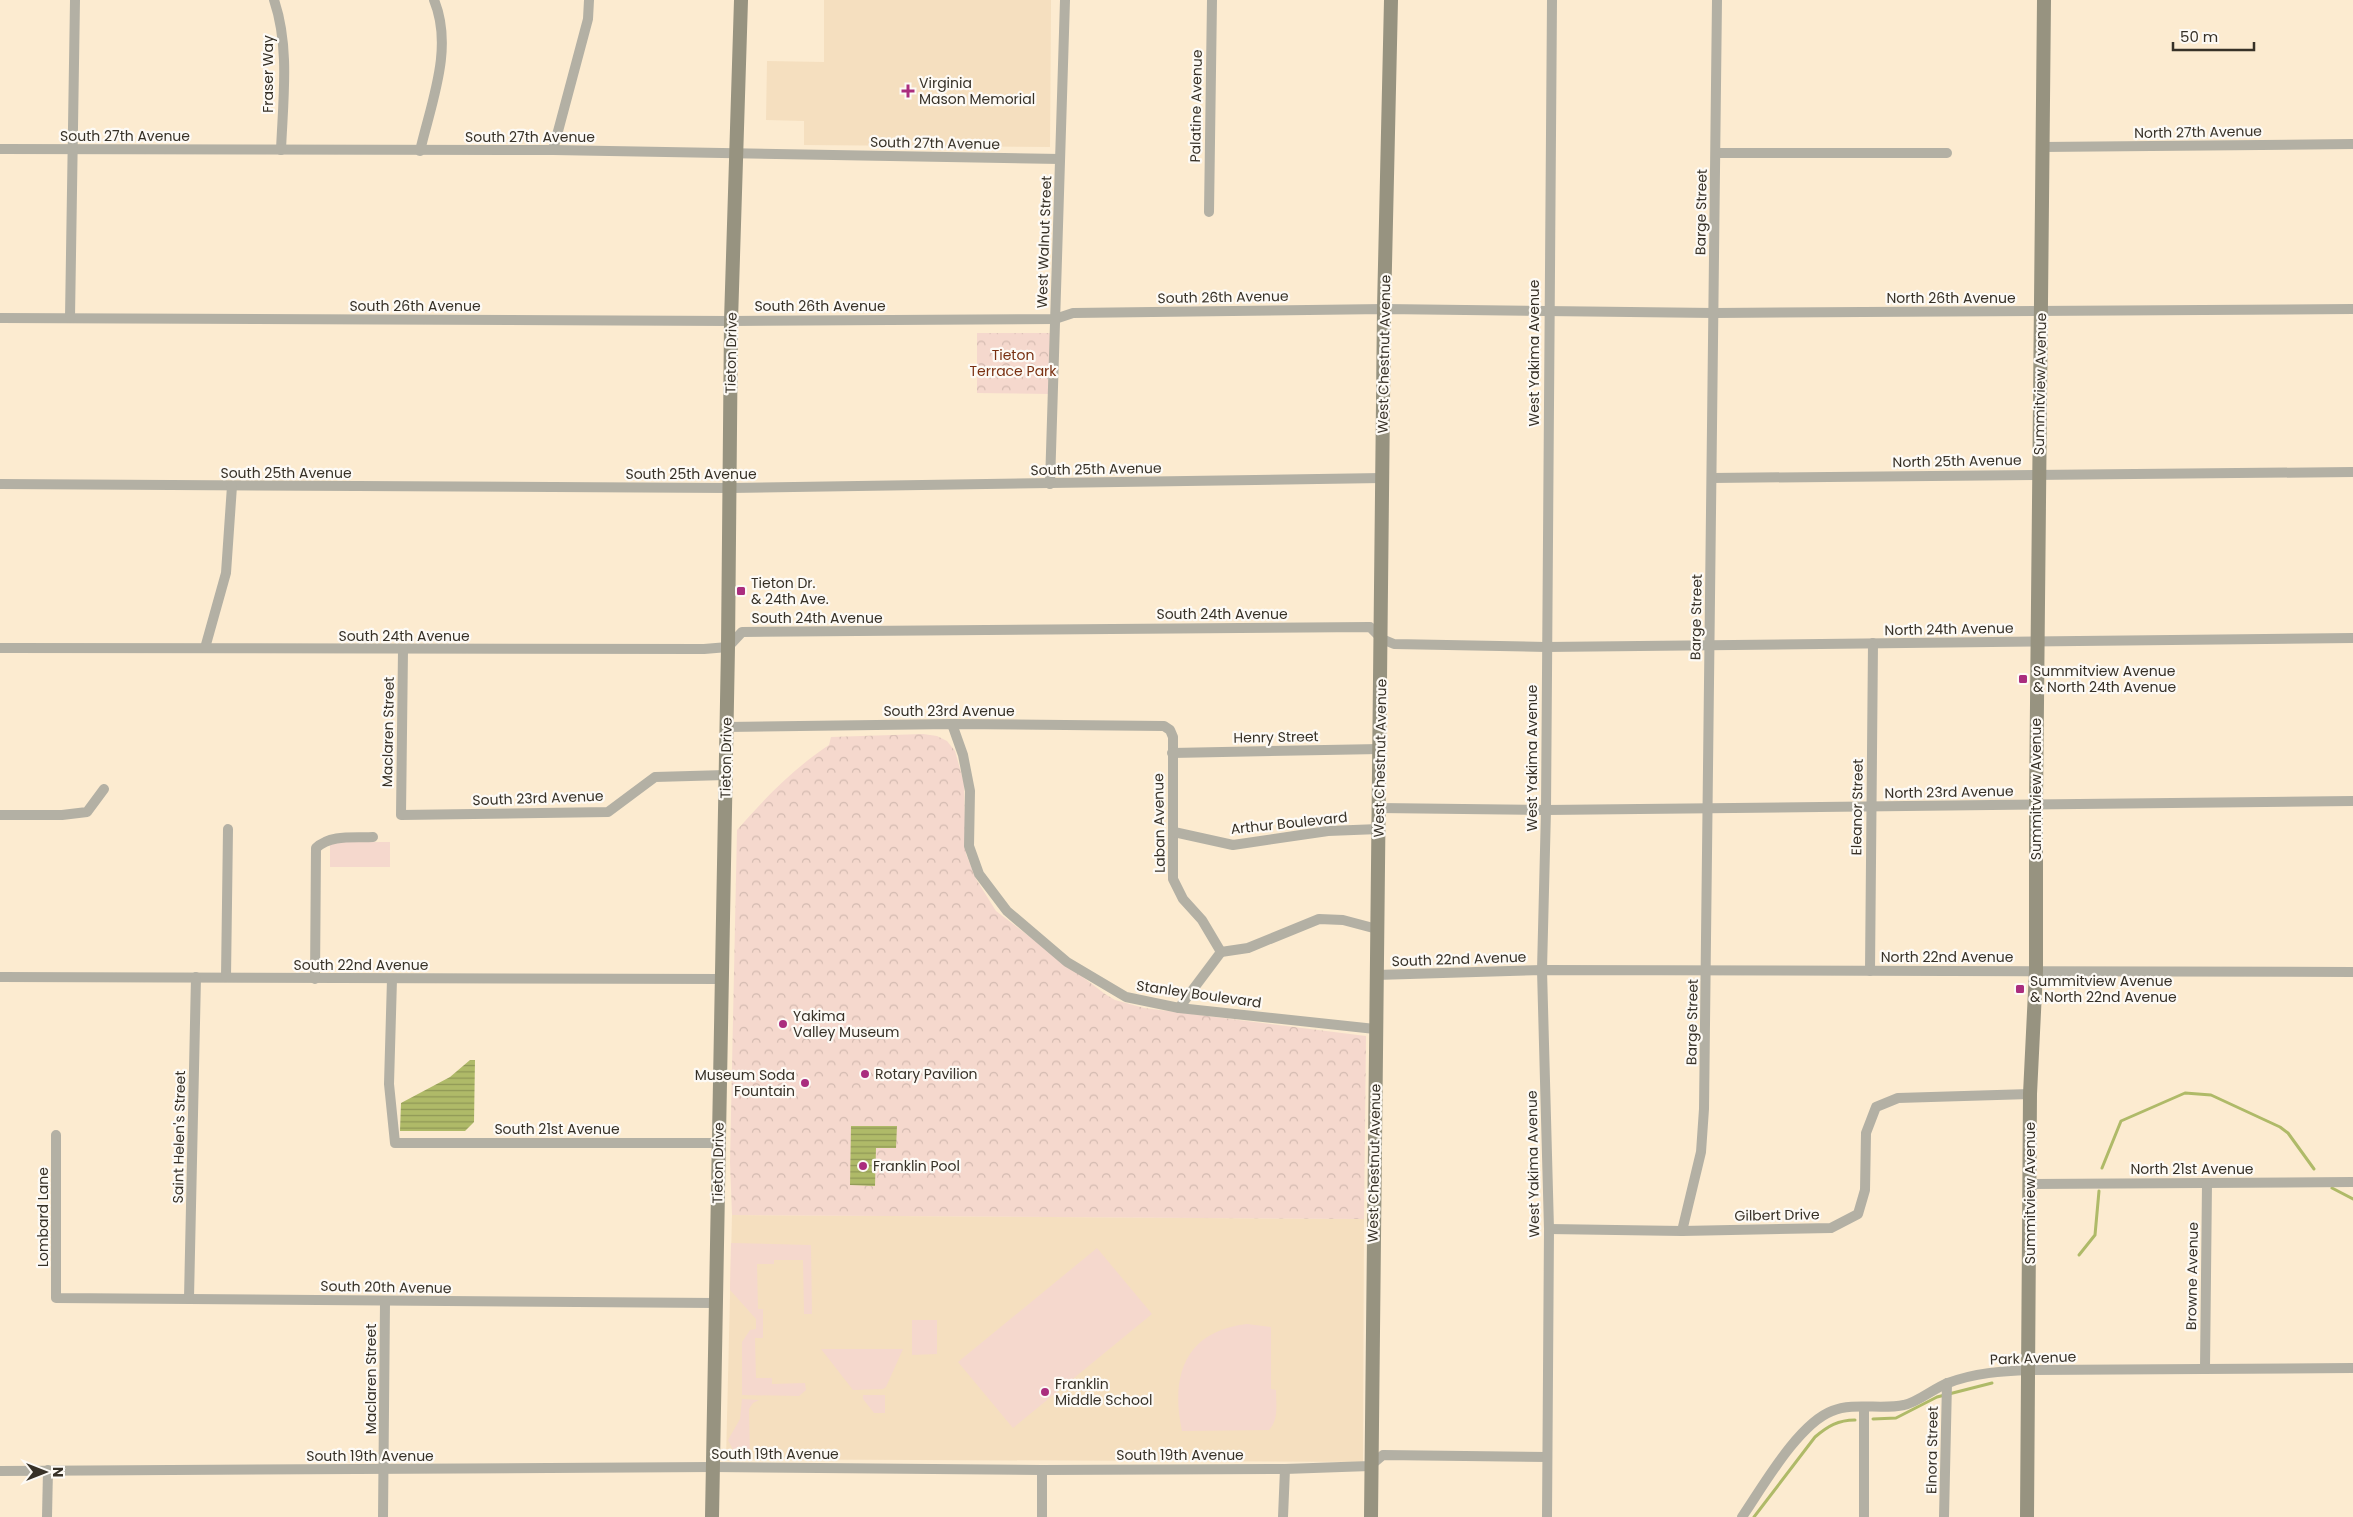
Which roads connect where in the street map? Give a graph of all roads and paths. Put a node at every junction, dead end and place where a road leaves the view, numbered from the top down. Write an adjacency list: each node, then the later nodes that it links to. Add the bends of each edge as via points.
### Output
1 (75, 0): 15 (street)
2 (274, 0): 16 (street, Fraser Way, via 284,43)
3 (434, 0): 18 (street, via 442,40 442,59)
4 (589, 0): 17 (street, via 588,19)
5 (741, 0): 21 (main road, Tieton Drive)
6 (1065, 0): 22 (street, West Walnut Street)
7 (1212, 0): 23 (street, Palatine Avenue)
8 (1391, 0): 24 (main road, West Chestnut Avenue)
9 (1552, 0): 25 (street, West Yakima Avenue)
10 (1717, 0): 19 (street, Barge Street)
11 (2044, 0): 13 (main road, Summitview Avenue)
12 (2353, 144): 13 (street, North 27th Avenue)
13 (2042, 147): 27 (main road, Summitview Avenue)
14 (0, 150): 15 (street, South 27th Avenue)
15 (72, 150): 16 (street, South 27th Avenue); 30 (street)
16 (282, 150): 18 (street, South 27th Avenue)
17 (553, 150): 18 (street, South 27th Avenue); 21 (street, South 27th Avenue)
18 (420, 151)
19 (1716, 153): 20 (street); 28 (street, Barge Street)
20 (1947, 153)
21 (735, 154): 22 (street, South 27th Avenue); 32 (main road, Tieton Drive)
22 (1060, 158): 31 (street, West Walnut Street)
23 (1208, 212)
24 (1384, 309): 25 (street, South 26th Avenue); 31 (street, South 26th Avenue, via 1073,312); 35 (main road, West Chestnut Avenue)
25 (1548, 309): 28 (street, North 26th Avenue); 47 (street, West Yakima Avenue)
26 (2353, 309): 27 (street, North 26th Avenue)
27 (2041, 311): 28 (street, North 26th Avenue); 34 (main road, Summitview Avenue)
28 (1714, 313): 36 (street, Barge Street)
29 (0, 318): 30 (street, South 26th Avenue)
30 (70, 318): 32 (street, South 26th Avenue)
31 (1055, 318): 32 (street, South 26th Avenue); 38 (street, West Walnut Street)
32 (731, 321): 40 (main road, Tieton Drive)
33 (2353, 472): 34 (street, North 25th Avenue)
34 (2039, 474): 36 (street, North 25th Avenue); 43 (main road, Summitview Avenue)
35 (1382, 478): 38 (street, South 25th Avenue); 42 (main road, West Chestnut Avenue)
36 (1712, 478): 45 (street, Barge Street)
37 (0, 484): 39 (street, South 25th Avenue)
38 (1050, 484): 40 (street, South 25th Avenue)
39 (232, 486): 40 (street, South 25th Avenue); 49 (street, via 226,573)
40 (730, 488): 46 (main road, Tieton Drive)
41 (2353, 638): 43 (street, North 24th Avenue)
42 (1382, 639): 46 (street, South 24th Avenue, via 1370,627 742,632); 47 (street, South 24th Avenue, via 1394,644); 54 (main road, West Chestnut Avenue)
43 (2037, 642): 44 (street, North 24th Avenue); 59 (main road, Summitview Avenue)
44 (1873, 643): 45 (street, North 24th Avenue); 60 (street, Eleanor Street)
45 (1710, 645): 47 (street, North 24th Avenue); 62 (street, Barge Street)
46 (728, 647): 50 (street, South 24th Avenue); 52 (main road, Tieton Drive)
47 (1546, 647): 63 (street, West Yakima Avenue)
48 (0, 648): 49 (street, South 24th Avenue)
49 (205, 648): 50 (street, South 24th Avenue)
50 (403, 650): 65 (street, Maclaren Street)
51 (952, 724): 52 (street, South 23rd Avenue); 53 (street, South 23rd Avenue, via 1164,726); 84 (street, Stanley Boulevard, via 963,755 970,791 969,846 979,874 1007,911 1067,962 1126,997)
52 (727, 727): 56 (main road, Tieton Drive)
53 (1170, 730): 55 (street, Laban Avenue)
54 (1380, 749): 55 (street, Henry Street); 61 (main road, West Chestnut Avenue)
55 (1172, 753): 68 (street, Laban Avenue)
56 (726, 775): 65 (street, South 23rd Avenue, via 655,777 608,812); 83 (main road, Tieton Drive)
57 (104, 789): 64 (street, via 87,812)
58 (2353, 801): 59 (street, North 23rd Avenue)
59 (2036, 804): 60 (street, North 23rd Avenue); 75 (main road, Summitview Avenue)
60 (1870, 806): 62 (street, North 23rd Avenue); 74 (street, Eleanor Street)
61 (1379, 808): 63 (street); 67 (main road, West Chestnut Avenue)
62 (1706, 808): 63 (street, North 23rd Avenue); 73 (street, Barge Street)
63 (1546, 810): 72 (street, West Yakima Avenue)
64 (0, 815)
65 (401, 815)
66 (228, 829): 80 (street)
67 (1379, 829): 68 (street, Arthur Boulevard, via 1328,831 1233,845); 70 (main road, West Chestnut Avenue)
68 (1174, 832): 71 (street, Laban Avenue, via 1173,879 1183,899 1202,920)
69 (373, 837): 81 (street, via 333,838 316,848)
70 (1377, 930): 71 (street, via 1343,920 1319,919 1248,948); 77 (main road, West Chestnut Avenue)
71 (1221, 952): 84 (street)
72 (1542, 970): 73 (street, North 22nd Avenue); 77 (street, South 22nd Avenue); 92 (street, West Yakima Avenue)
73 (1706, 970): 74 (street, North 22nd Avenue); 93 (street, Barge Street, via 1701,1152)
74 (1870, 971): 75 (street, North 22nd Avenue)
75 (2036, 971): 76 (street, North 22nd Avenue); 86 (main road, Summitview Avenue)
76 (2353, 972)
77 (1376, 975): 85 (main road, West Chestnut Avenue)
78 (0, 977): 79 (street, South 22nd Avenue)
79 (196, 977): 80 (street, South 22nd Avenue); 95 (street, Saint Helen's Street)
80 (226, 977): 81 (street, South 22nd Avenue)
81 (315, 979): 82 (street, South 22nd Avenue)
82 (392, 979): 83 (street, South 22nd Avenue); 88 (street, South 21st Avenue, via 389,1084 395,1144)
83 (721, 979): 88 (main road, Tieton Drive)
84 (1179, 1008): 85 (street, Stanley Boulevard)
85 (1376, 1029): 104 (main road, West Chestnut Avenue)
86 (2030, 1094): 91 (main road, Summitview Avenue); 93 (street, Gilbert Drive, via 1898,1098 1876,1107 1866,1133 1865,1190 1858,1214 1831,1228)
87 (56, 1136): 94 (street, Lombard Lane)
88 (719, 1143): 97 (main road, Tieton Drive)
89 (2353, 1182): 90 (street, North 21st Avenue)
90 (2207, 1183): 91 (street, North 21st Avenue); 98 (street, Browne Avenue)
91 (2031, 1184): 100 (main road, Summitview Avenue)
92 (1549, 1229): 93 (street, Gilbert Drive); 103 (street, West Yakima Avenue)
93 (1682, 1231)
94 (56, 1298): 95 (street, South 20th Avenue)
95 (189, 1298): 96 (street, South 20th Avenue)
96 (385, 1302): 97 (street, South 20th Avenue); 108 (street, Maclaren Street)
97 (715, 1303): 105 (main road, Tieton Drive)
98 (2204, 1368): 99 (street, Park Avenue); 100 (street, Park Avenue)
99 (2353, 1368)
100 (2030, 1370): 101 (street, Park Avenue, via 1987,1373); 121 (main road, Summitview Avenue)
101 (1946, 1390): 102 (street, Park Avenue, via 1904,1405); 120 (street, Elnora Street)
102 (1864, 1407): 118 (street, Park Avenue, via 1832,1411 1813,1422); 119 (street)
103 (1547, 1457): 104 (street, South 19th Avenue, via 1384,1455); 117 (street, West Yakima Avenue)
104 (1370, 1466): 106 (street, South 19th Avenue); 116 (main road, West Chestnut Avenue)
105 (713, 1467): 108 (street, South 19th Avenue); 109 (street, South 19th Avenue); 113 (main road, Tieton Drive)
106 (1285, 1468): 109 (street, South 19th Avenue); 115 (street)
107 (48, 1470): 108 (street, South 19th Avenue); 110 (street, South 19th Avenue); 111 (street)
108 (384, 1470): 112 (street, Maclaren Street)
109 (1042, 1470): 114 (street)
110 (0, 1471)
111 (47, 1517)
112 (383, 1517)
113 (712, 1517)
114 (1042, 1517)
115 (1283, 1517)
116 (1371, 1517)
117 (1547, 1517)
118 (1742, 1517)
119 (1864, 1517)
120 (1944, 1517)
121 (2027, 1517)

